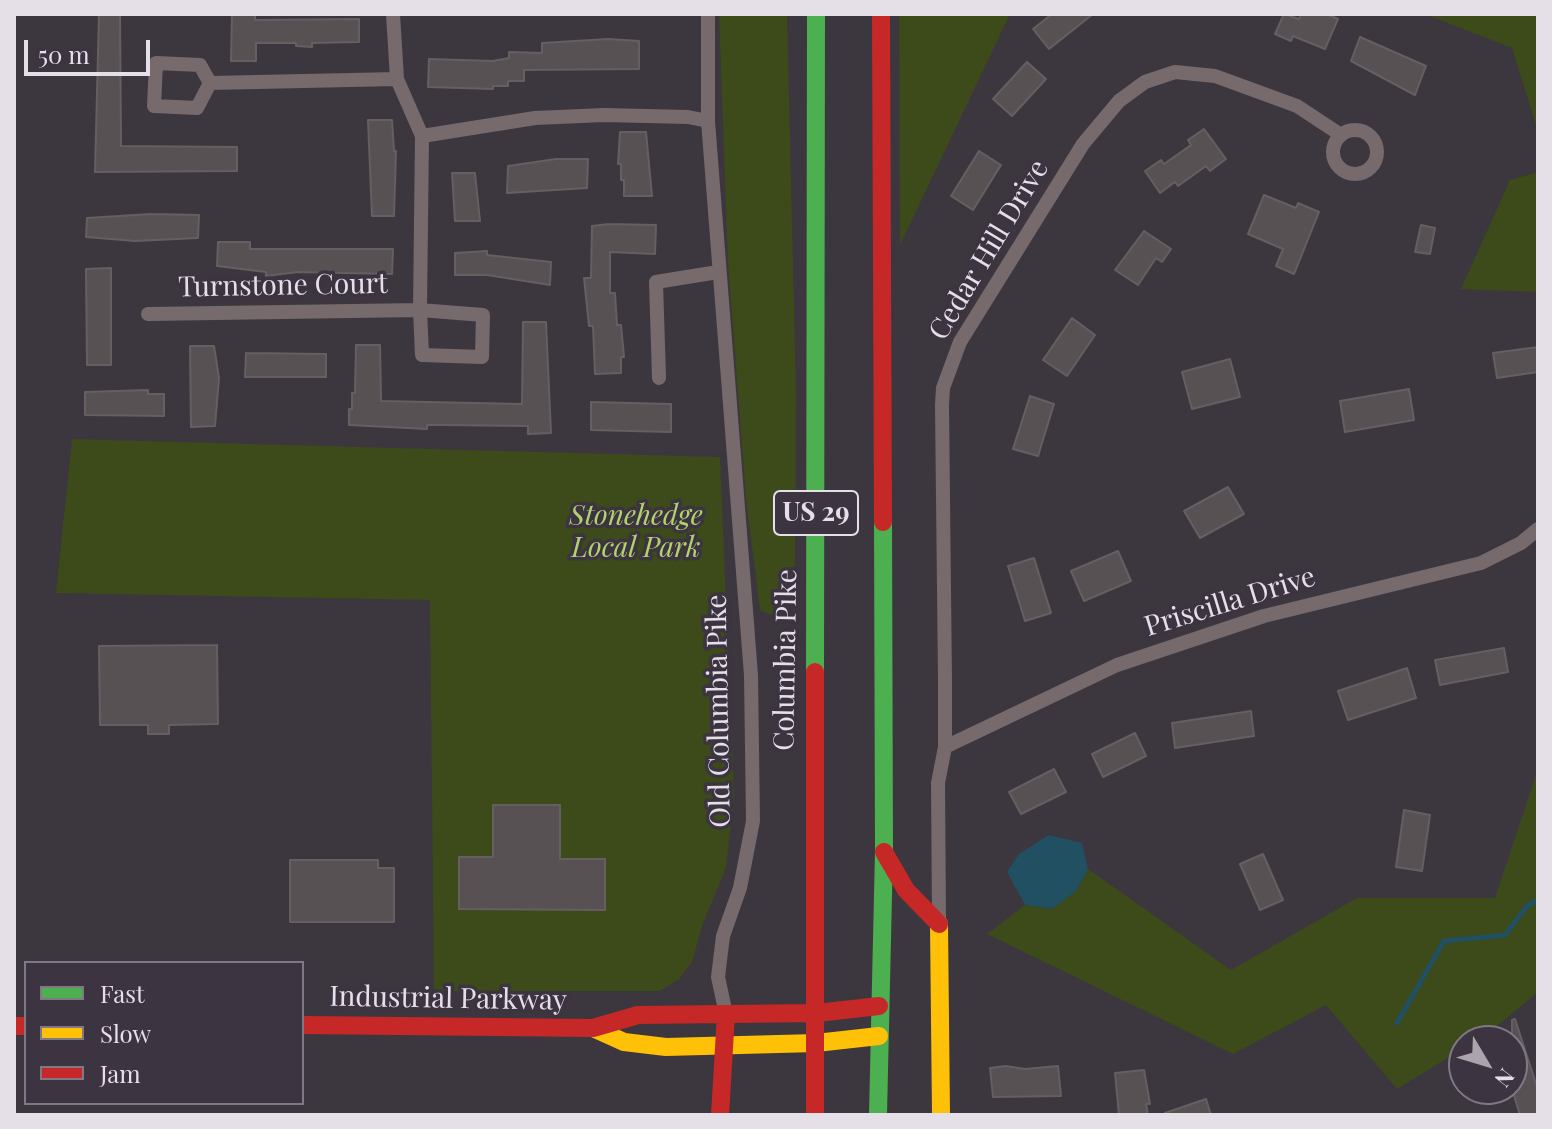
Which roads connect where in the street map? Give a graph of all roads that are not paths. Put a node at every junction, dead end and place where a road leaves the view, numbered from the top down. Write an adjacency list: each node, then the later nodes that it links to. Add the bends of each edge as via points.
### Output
1 (393, 14): 5 (street)
2 (708, 14): 7 (street, Old Columbia Pike)
3 (816, 14): 19 (main road, Columbia Pike / US 29)
4 (881, 14): 16 (main road, US 29)
5 (397, 79): 6 (street); 9 (street)
6 (210, 83): 6 (street, via 197,108 154,106 156,63 200,65)
7 (708, 121): 9 (street, via 576,116); 10 (street, Old Columbia Pike)
8 (1341, 135): 15 (street, Cedar Hill Drive, via 1297,106 1215,76 1175,72 1145,82 1119,101 1083,144 970,324 943,388)
9 (422, 136): 11 (street)
10 (718, 272): 13 (street, via 656,282); 20 (street, Old Columbia Pike, via 750,662 753,821 740,888 723,936 718,977)
11 (420, 310): 11 (street, via 483,315 482,357 422,355); 12 (street, Turnstone Court)
12 (148, 314)
13 (659, 378)
14 (1538, 529): 15 (street, Priscilla Drive, via 1481,563 1293,608 1117,665)
15 (945, 747): 17 (street, Cedar Hill Drive, via 938,783)
16 (884, 851): 17 (main road, via 906,890); 18 (main road, US 29)
17 (939, 924): 29 (main road)
18 (879, 1006): 19 (main road, Industrial Parkway); 23 (main road, US 29)
19 (817, 1013): 20 (main road, Industrial Parkway); 24 (main road, Columbia Pike / US 29)
20 (726, 1014): 22 (main road, Industrial Parkway, via 638,1015); 25 (main road, Old Columbia Pike)
21 (304, 1025): 22 (main road, Industrial Parkway)
22 (593, 1028): 25 (main road, Industrial Parkway, via 646,1046)
23 (879, 1036): 24 (main road, Industrial Parkway); 28 (main road, US 29)
24 (816, 1043): 25 (main road, Industrial Parkway); 27 (main road, Columbia Pike / US 29)
25 (722, 1046): 26 (main road, Old Columbia Pike)
26 (720, 1115)
27 (815, 1115)
28 (878, 1115)
29 (941, 1115)

